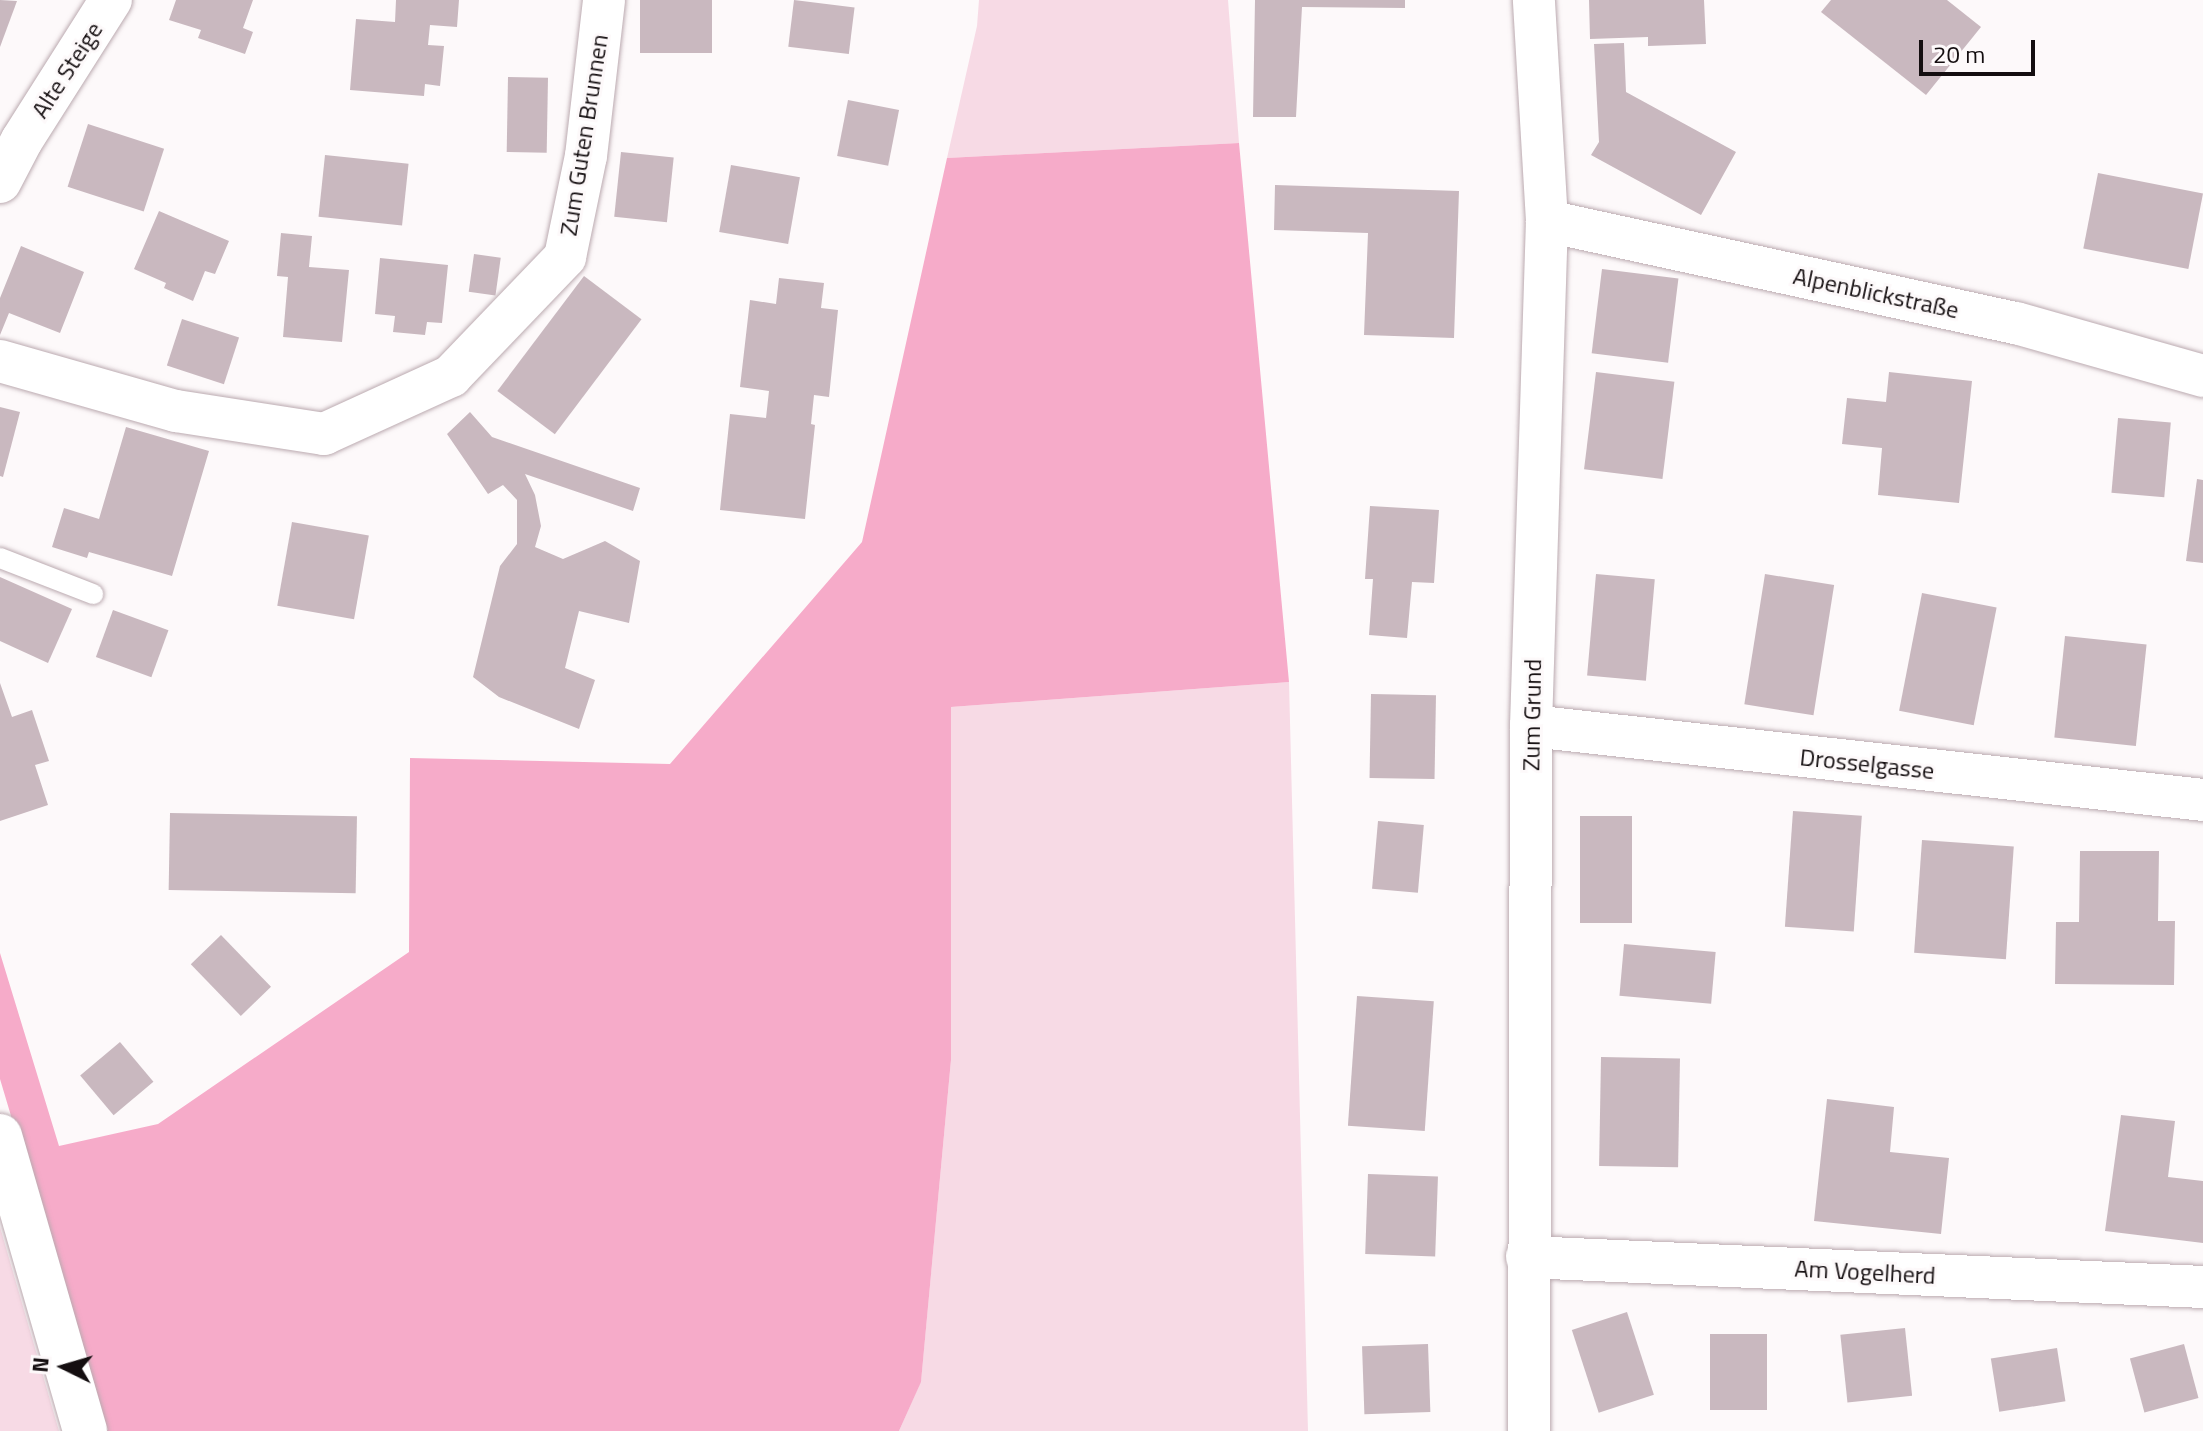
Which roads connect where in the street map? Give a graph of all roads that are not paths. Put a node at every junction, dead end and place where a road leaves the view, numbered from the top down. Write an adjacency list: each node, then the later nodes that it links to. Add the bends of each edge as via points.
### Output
1 (111, 0): 4 (street, Alte Steige)
2 (604, 0): 7 (street, Zum Guten Brunnen, via 586,156 565,257 451,376 324,434 176,411)
3 (1534, 0): 6 (street, Zum Grund)
4 (11, 136): 5 (street, Alte Steige)
5 (0, 182)
6 (1547, 221): 8 (street, Alpenblickstraße, via 2016,323); 11 (street, Zum Grund)
7 (0, 361)
8 (2203, 376)
9 (0, 558): 10 (lane)
10 (93, 594)
11 (1531, 726): 12 (street, Drosselgasse); 14 (street, Zum Grund)
12 (2203, 800)
13 (0, 1136): 16 (main road)
14 (1527, 1257): 15 (street, Am Vogelherd); 17 (street, Zum Grund)
15 (2203, 1287)
16 (85, 1431)
17 (1529, 1431)

